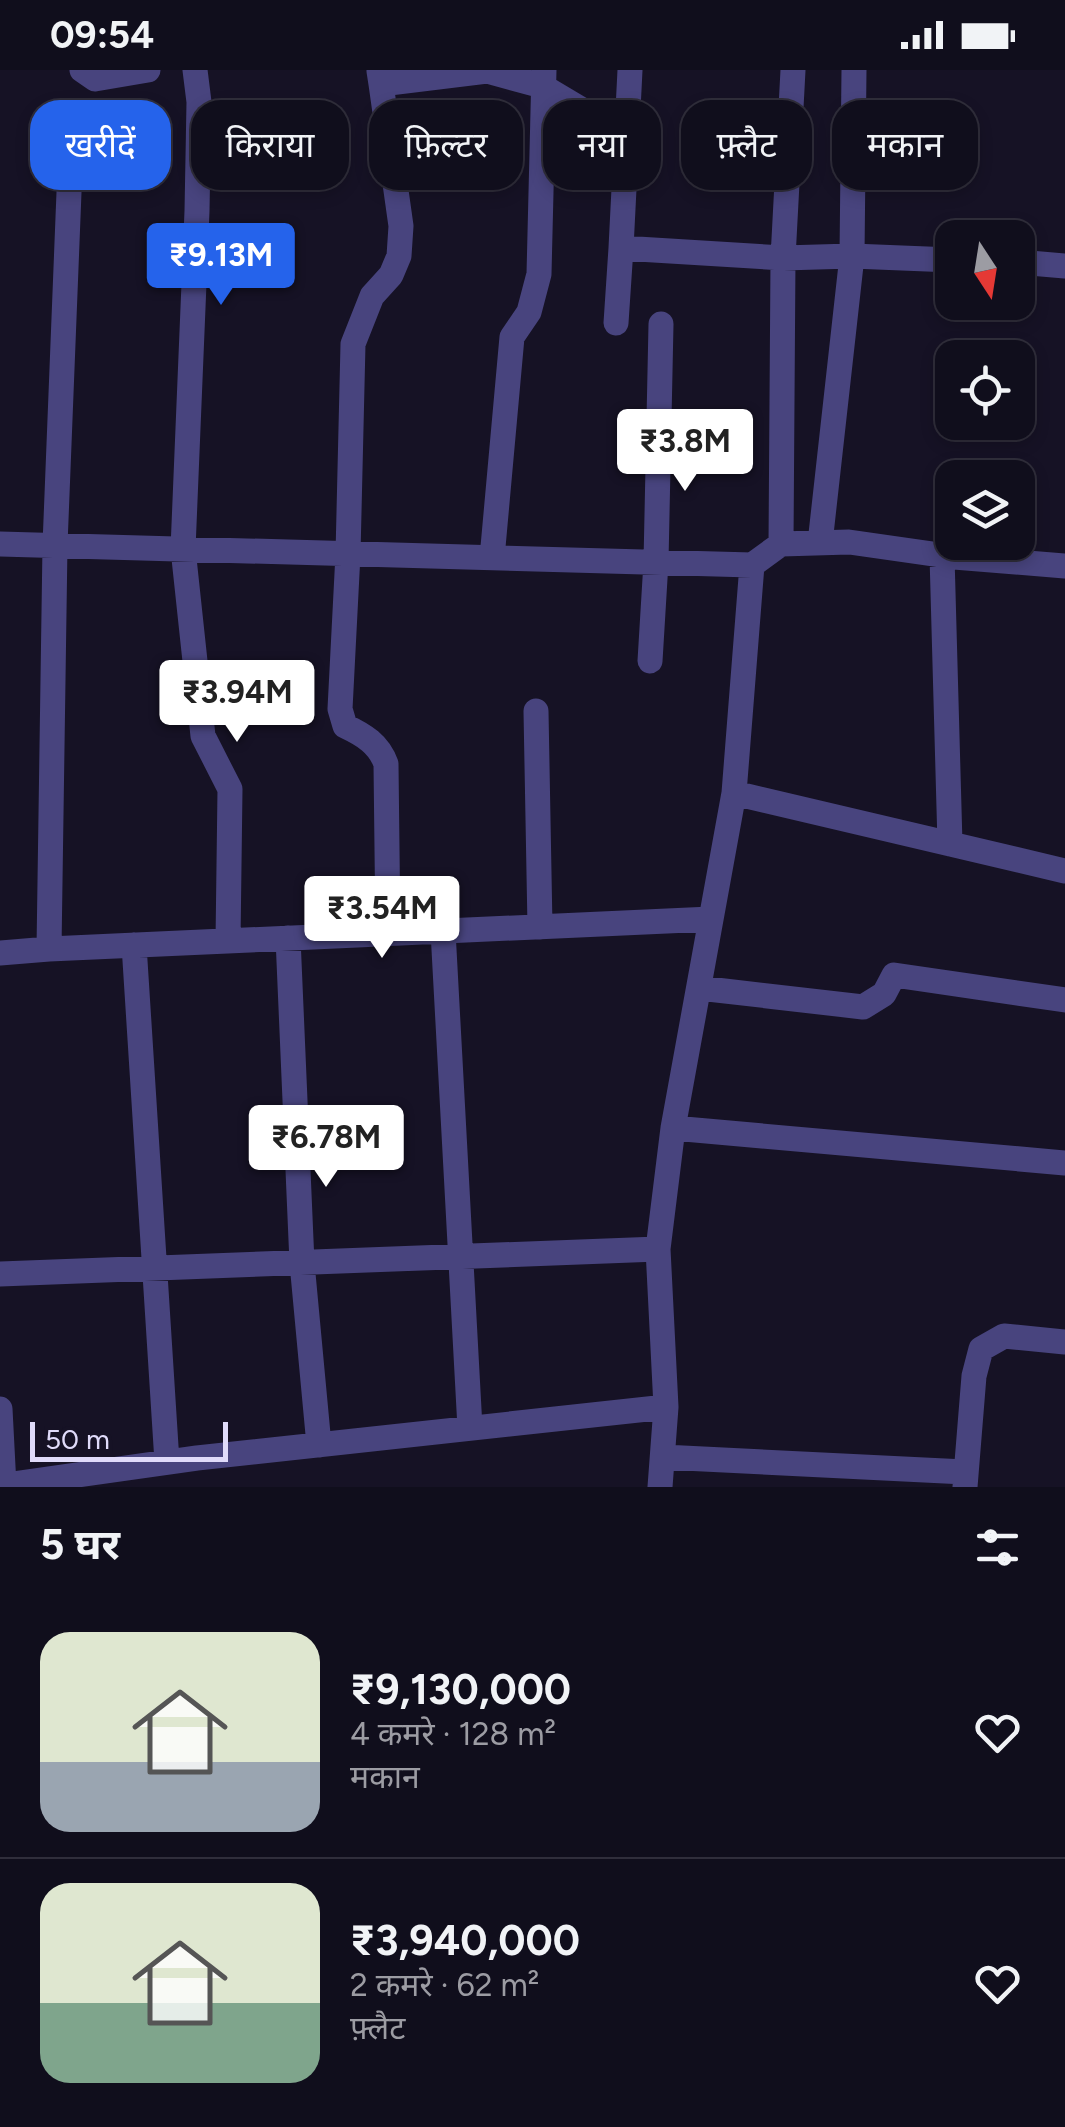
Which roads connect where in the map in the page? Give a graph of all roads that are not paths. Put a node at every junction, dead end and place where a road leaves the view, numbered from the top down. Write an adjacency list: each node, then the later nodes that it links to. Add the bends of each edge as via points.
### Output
1 (82, 70): 2 (street, via 95,79)
2 (148, 70)
3 (195, 70): 25 (street, via 197,211)
4 (630, 70): 10 (street)
5 (793, 70): 15 (street)
6 (854, 70): 14 (street)
7 (380, 77): 8 (street, via 486,71); 26 (street, via 400,242 391,276 372,296 354,344)
8 (543, 78): 9 (street); 28 (street, via 538,274 529,312 512,337)
9 (574, 100)
10 (628, 100)
11 (69, 190): 24 (street)
12 (624, 190): 13 (street)
13 (621, 248): 15 (street); 19 (street)
14 (852, 256): 15 (street); 16 (street); 21 (street)
15 (783, 258): 23 (street)
16 (935, 259)
17 (1035, 263): 18 (street)
18 (1065, 266)
19 (616, 323)
20 (661, 324): 31 (street)
21 (820, 543): 23 (street); 27 (street)
22 (0, 544): 24 (street)
23 (781, 544): 32 (street)
24 (55, 545): 25 (street); 46 (street)
25 (183, 549): 26 (street); 44 (street, via 203,736 230,788)
26 (348, 554): 28 (street); 42 (street, via 340,709 345,726 381,750 386,764)
27 (935, 555)
28 (492, 558): 31 (street)
29 (942, 560): 37 (street)
30 (991, 560): 33 (street)
31 (656, 562): 32 (street); 34 (street)
32 (752, 565): 36 (street)
33 (1065, 566)
34 (650, 662)
35 (536, 711): 40 (street)
36 (734, 794): 37 (street); 39 (street)
37 (950, 844): 38 (street)
38 (1065, 871)
39 (711, 919): 40 (street); 48 (street)
40 (540, 927): 41 (street)
41 (443, 931): 42 (street); 53 (street)
42 (388, 934): 43 (street)
43 (288, 938): 44 (street); 54 (street)
44 (228, 941): 45 (street)
45 (134, 945): 46 (street); 55 (street)
46 (50, 949): 47 (street)
47 (0, 953)
48 (699, 988): 49 (street, via 863,1007 884,994 894,975); 50 (street)
49 (1065, 1000)
50 (673, 1128): 51 (street); 52 (street)
51 (1065, 1163)
52 (658, 1249): 53 (street); 58 (street)
53 (458, 1256): 54 (street); 60 (street)
54 (302, 1262): 55 (street); 61 (street)
55 (153, 1268): 56 (street); 63 (street)
56 (0, 1274)
57 (1065, 1342): 64 (street, via 1004,1336 981,1349)
58 (666, 1407): 60 (street); 62 (street)
59 (0, 1408): 65 (street)
60 (470, 1428): 61 (street)
61 (319, 1444): 63 (street)
62 (663, 1457): 64 (street); 66 (street)
63 (167, 1462): 65 (street)
64 (965, 1480)
65 (2, 1486)
66 (660, 1487)

